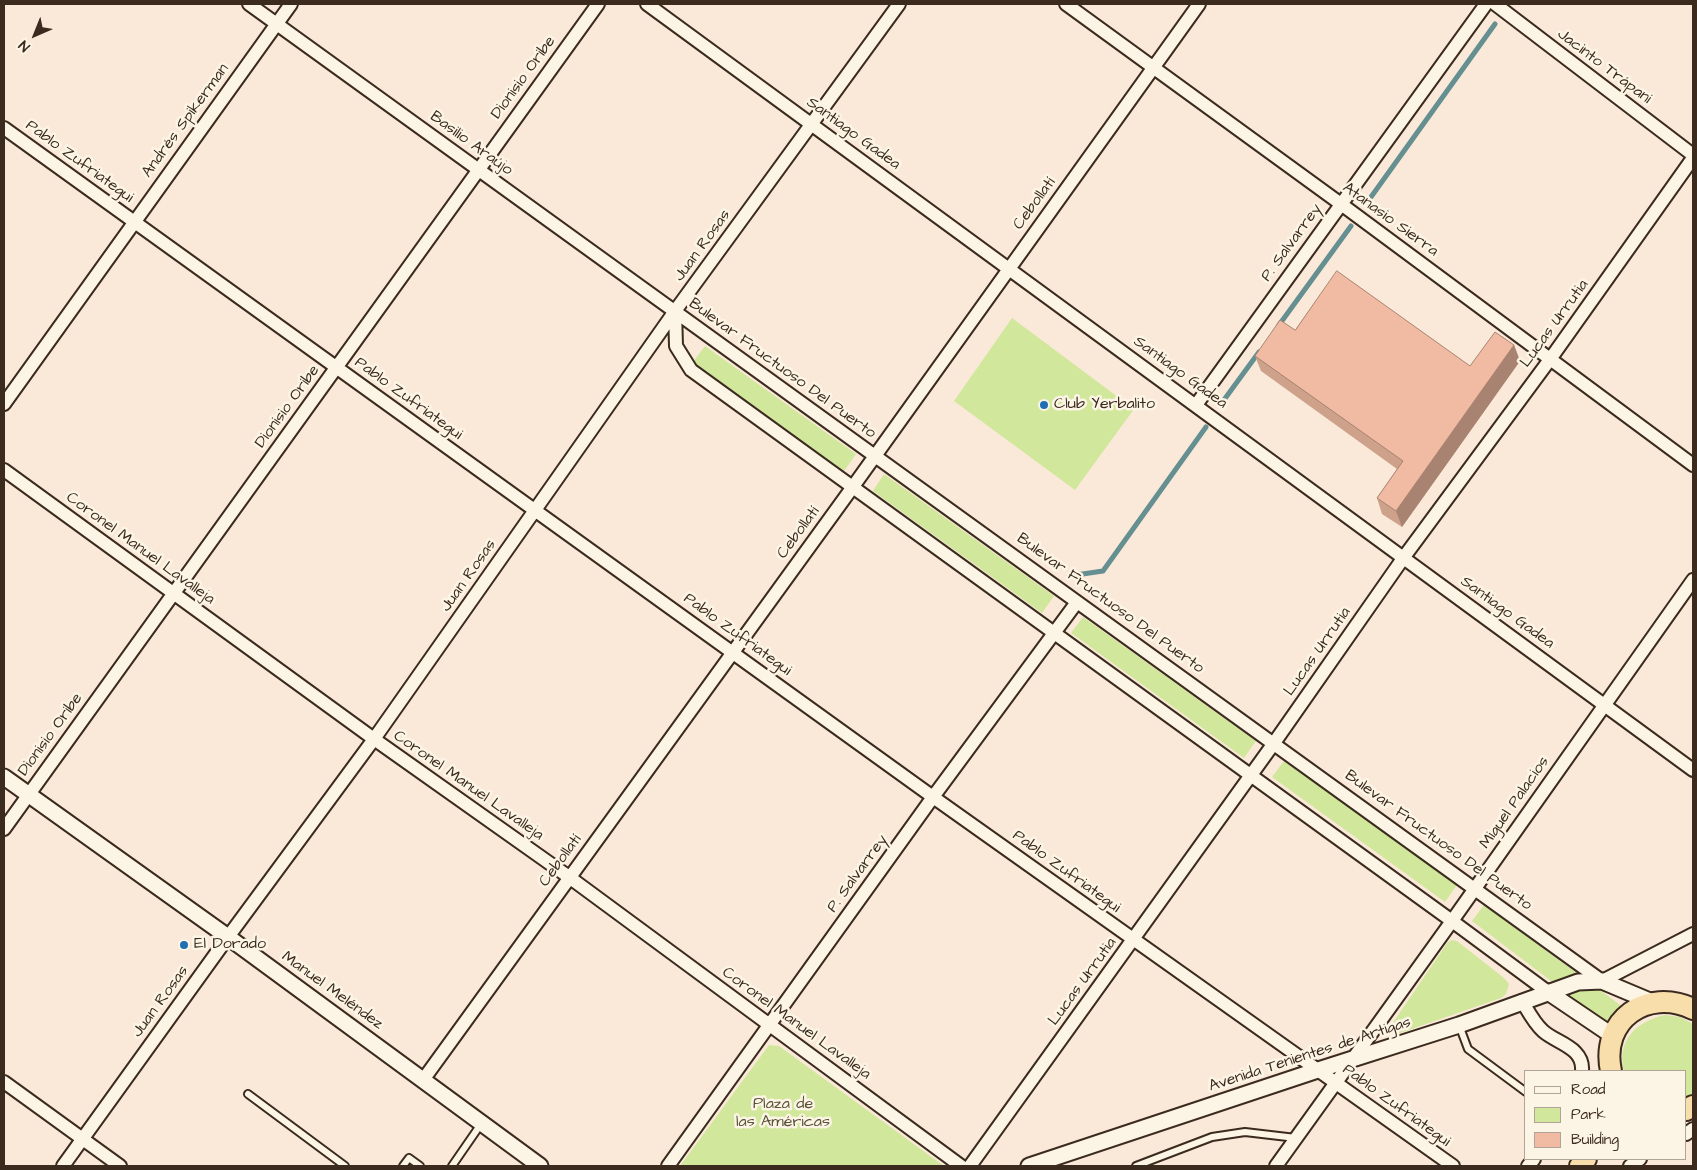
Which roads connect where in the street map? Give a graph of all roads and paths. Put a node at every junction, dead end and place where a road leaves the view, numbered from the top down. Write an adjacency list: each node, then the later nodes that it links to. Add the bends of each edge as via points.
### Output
1 (248, 4): 10 (street, Basilio Araújo)
2 (291, 4): 10 (street, Andrés Spikerman)
3 (598, 4): 15 (street, Dionisio Oribe)
4 (647, 4): 12 (street, Santiago Gadea)
5 (899, 4): 12 (street, Juan Rosas)
6 (1066, 4): 11 (street, Atanasio Sierra)
7 (1198, 4): 11 (street, Cebollatí)
8 (1486, 4): 16 (street, P. Salvarrey)
9 (1495, 4): 14 (street, Jacinto Trápani)
10 (276, 24): 15 (street, Basilio Araújo); 17 (street, Andrés Spikerman)
11 (1154, 67): 16 (street, Atanasio Sierra); 18 (street, Cebollatí)
12 (812, 124): 18 (street, Santiago Gadea); 19 (street, Juan Rosas)
13 (4, 128): 17 (street, Pablo Zufriategui)
14 (1693, 156): 20 (street, Lucas Urrutia)
15 (478, 168): 19 (street, Basilio Araújo); 21 (street, Dionisio Oribe)
16 (1341, 204): 20 (street, Atanasio Sierra); 23 (street, P. Salvarrey)
17 (134, 222): 21 (street, Pablo Zufriategui); 22 (street, Andrés Spikerman)
18 (1009, 269): 23 (street, Santiago Gadea); 24 (street, Cebollatí)
19 (675, 311): 24 (street, Bulevar Fructuoso Del Puerto); 27 (street, Bulevar Fructuoso Del Puerto, via 676,346 691,370); 28 (street, Juan Rosas)
20 (1551, 358): 25 (street, Atanasio Sierra); 29 (street, Lucas Urrutia)
21 (336, 367): 28 (street, Pablo Zufriategui); 31 (street, Dionisio Oribe)
22 (4, 404)
23 (1196, 405): 29 (street, Santiago Gadea)
24 (875, 456): 27 (street, Cebollatí); 32 (street, Bulevar Fructuoso Del Puerto)
25 (1693, 465)
26 (4, 470): 31 (street, Coronel Manuel Lavalleja)
27 (852, 488): 33 (street, Bulevar Fructuoso Del Puerto); 34 (street, Cebollatí)
28 (535, 510): 34 (street, Pablo Zufriategui); 36 (street, Juan Rosas)
29 (1404, 557): 35 (street, Santiago Gadea); 37 (street, Lucas Urrutia)
30 (1693, 580): 35 (street, Miguel Palacios)
31 (173, 594): 36 (street, Coronel Manuel Lavalleja); 41 (street, Dionisio Oribe)
32 (1077, 602): 33 (street, P. Salvarrey); 37 (street, Bulevar Fructuoso Del Puerto)
33 (1055, 634): 39 (street, Bulevar Fructuoso Del Puerto); 42 (street, P. Salvarrey)
34 (733, 652): 42 (street, Pablo Zufriategui); 44 (street, Cebollatí)
35 (1605, 705): 38 (street, Santiago Gadea); 45 (street, Miguel Palacios)
36 (374, 739): 44 (street, Coronel Manuel Lavalleja); 48 (street, Juan Rosas)
37 (1274, 743): 39 (street, Lucas Urrutia); 45 (street, Bulevar Fructuoso Del Puerto)
38 (1693, 770)
39 (1251, 775): 46 (street, Bulevar Fructuoso Del Puerto); 49 (street, Lucas Urrutia)
40 (4, 777): 41 (street, Manuel Meléndez)
41 (28, 794): 43 (street, Dionisio Oribe); 48 (street, Manuel Meléndez)
42 (933, 797): 49 (street, Pablo Zufriategui); 56 (street, P. Salvarrey)
43 (4, 829)
44 (569, 878): 56 (street, Coronel Manuel Lavalleja); 63 (street, Cebollatí)
45 (1474, 889): 46 (street, Miguel Palacios); 50 (street, Bulevar Fructuoso Del Puerto)
46 (1452, 921): 51 (street, Bulevar Fructuoso Del Puerto); 59 (street, Miguel Palacios)
47 (1693, 934): 50 (street)
48 (228, 936): 63 (street, Manuel Meléndez); 70 (street, Juan Rosas)
49 (1133, 940): 60 (street, Pablo Zufriategui); 80 (street, Lucas Urrutia)
50 (1602, 981): 51 (street, Avenida Tenientes de Artigas, via 1578,982); 54 (street, Bulevar Fructuoso Del Puerto)
51 (1548, 992): 53 (street, Avenida Tenientes de Artigas); 58 (street, Bulevar Fructuoso Del Puerto)
52 (1693, 992): 54 (highway)
53 (1522, 1001): 57 (street, Avenida Tenientes de Artigas); 61 (street, via 1543,1031 1572,1048)
54 (1659, 1002): 55 (highway, via 1682,1004); 58 (highway, via 1637,1007)
55 (1693, 1009)
56 (770, 1024): 78 (street, P. Salvarrey); 79 (street, Coronel Manuel Lavalleja)
57 (1459, 1025): 59 (street, Avenida Tenientes de Artigas); 66 (lane, via 1468,1049)
58 (1613, 1036): 62 (highway, via 1609,1053)
59 (1352, 1059): 60 (street, Avenida Tenientes de Artigas); 65 (street, Miguel Palacios)
60 (1318, 1070): 65 (street, Pablo Zufriategui); 81 (street, Avenida Tenientes de Artigas)
61 (1582, 1070)
62 (1611, 1070)
63 (423, 1080): 68 (street, Manuel Meléndez)
64 (4, 1082): 70 (street)
65 (1336, 1082): 69 (street, Miguel Palacios); 84 (street, Pablo Zufriategui)
66 (1524, 1091)
67 (248, 1094): 73 (lane)
68 (482, 1123): 76 (lane); 77 (street, Manuel Meléndez)
69 (1296, 1138): 82 (lane, via 1245,1132 1212,1137); 83 (street, Miguel Palacios)
70 (83, 1139): 71 (street, Juan Rosas); 72 (street)
71 (63, 1166)
72 (120, 1166)
73 (346, 1166)
74 (403, 1166): 75 (lane, via 408,1158)
75 (420, 1166)
76 (452, 1166)
77 (540, 1166)
78 (668, 1166)
79 (961, 1166)
80 (970, 1166)
81 (1029, 1166)
82 (1136, 1166)
83 (1276, 1166)
84 (1453, 1166)

